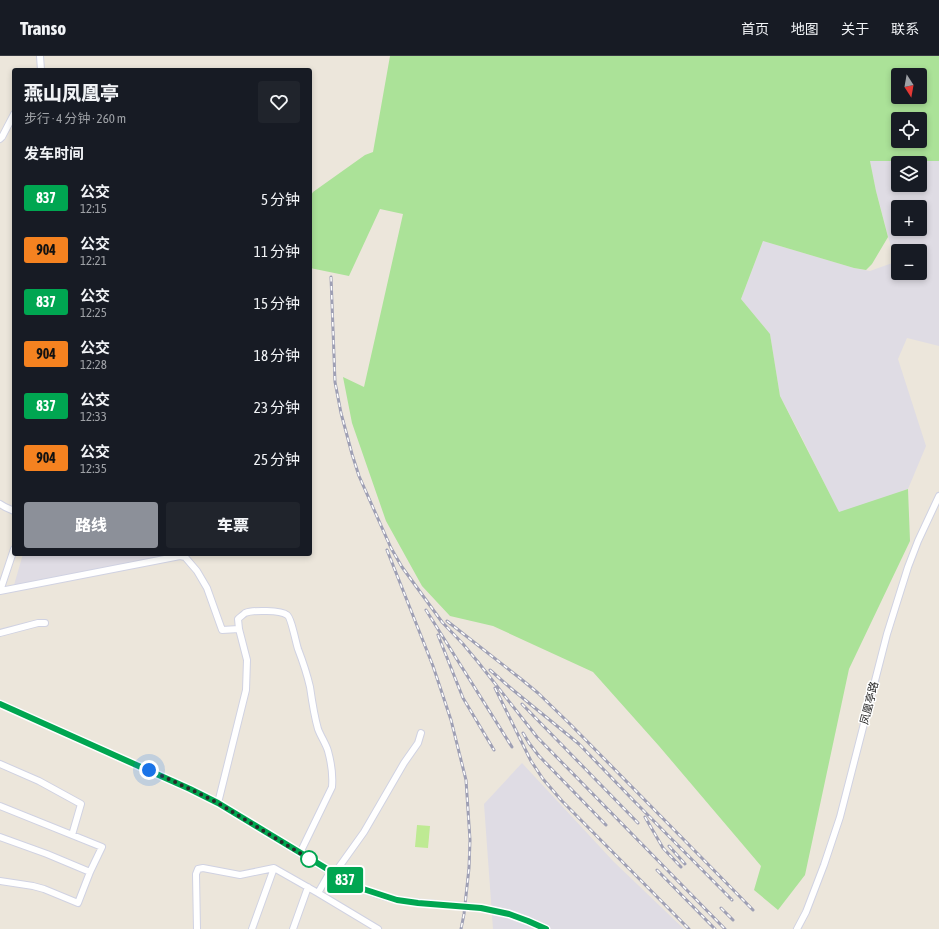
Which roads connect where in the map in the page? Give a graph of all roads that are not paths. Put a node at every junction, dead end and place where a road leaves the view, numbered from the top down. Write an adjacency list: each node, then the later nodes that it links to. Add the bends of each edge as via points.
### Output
1 (40, 56): 2 (street)
2 (41, 68)
3 (12, 118): 4 (street)
4 (0, 139)
5 (939, 496): 27 (street, 凤凰亭路, via 918,541 899,593 840,817)
6 (0, 504): 7 (street)
7 (12, 510)
8 (12, 555): 9 (street)
9 (0, 591): 11 (street, via 180,556 185,557 197,571 207,588 222,630)
10 (45, 623): 12 (street)
11 (239, 629): 16 (street, via 247,660 246,690); 20 (street, via 238,619 246,613 268,611 288,615 306,674 318,729 328,750 333,778 332,788)
12 (0, 633)
13 (0, 704): 16 (street)
14 (421, 733): 23 (street, via 418,743 364,832)
15 (0, 764): 18 (street, via 39,781 81,804)
16 (218, 803): 20 (street)
17 (0, 806): 18 (street)
18 (72, 835): 22 (street, via 102,847)
19 (0, 837): 22 (street)
20 (300, 853): 23 (street)
21 (274, 868): 25 (street); 28 (street, via 240,875 198,869); 29 (street)
22 (90, 872): 24 (street, via 78,903 44,889)
23 (332, 873): 26 (street); 32 (street, via 357,887 397,900 481,908 509,914)
24 (0, 881)
25 (308, 887): 26 (street); 30 (street)
26 (318, 893): 31 (street)
27 (806, 912): 33 (street, 凤凰亭路); 34 (street, 凤凰亭路)
28 (197, 929)
29 (252, 929)
30 (293, 929)
31 (378, 929)
32 (546, 929)
33 (797, 929)
34 (802, 929)

